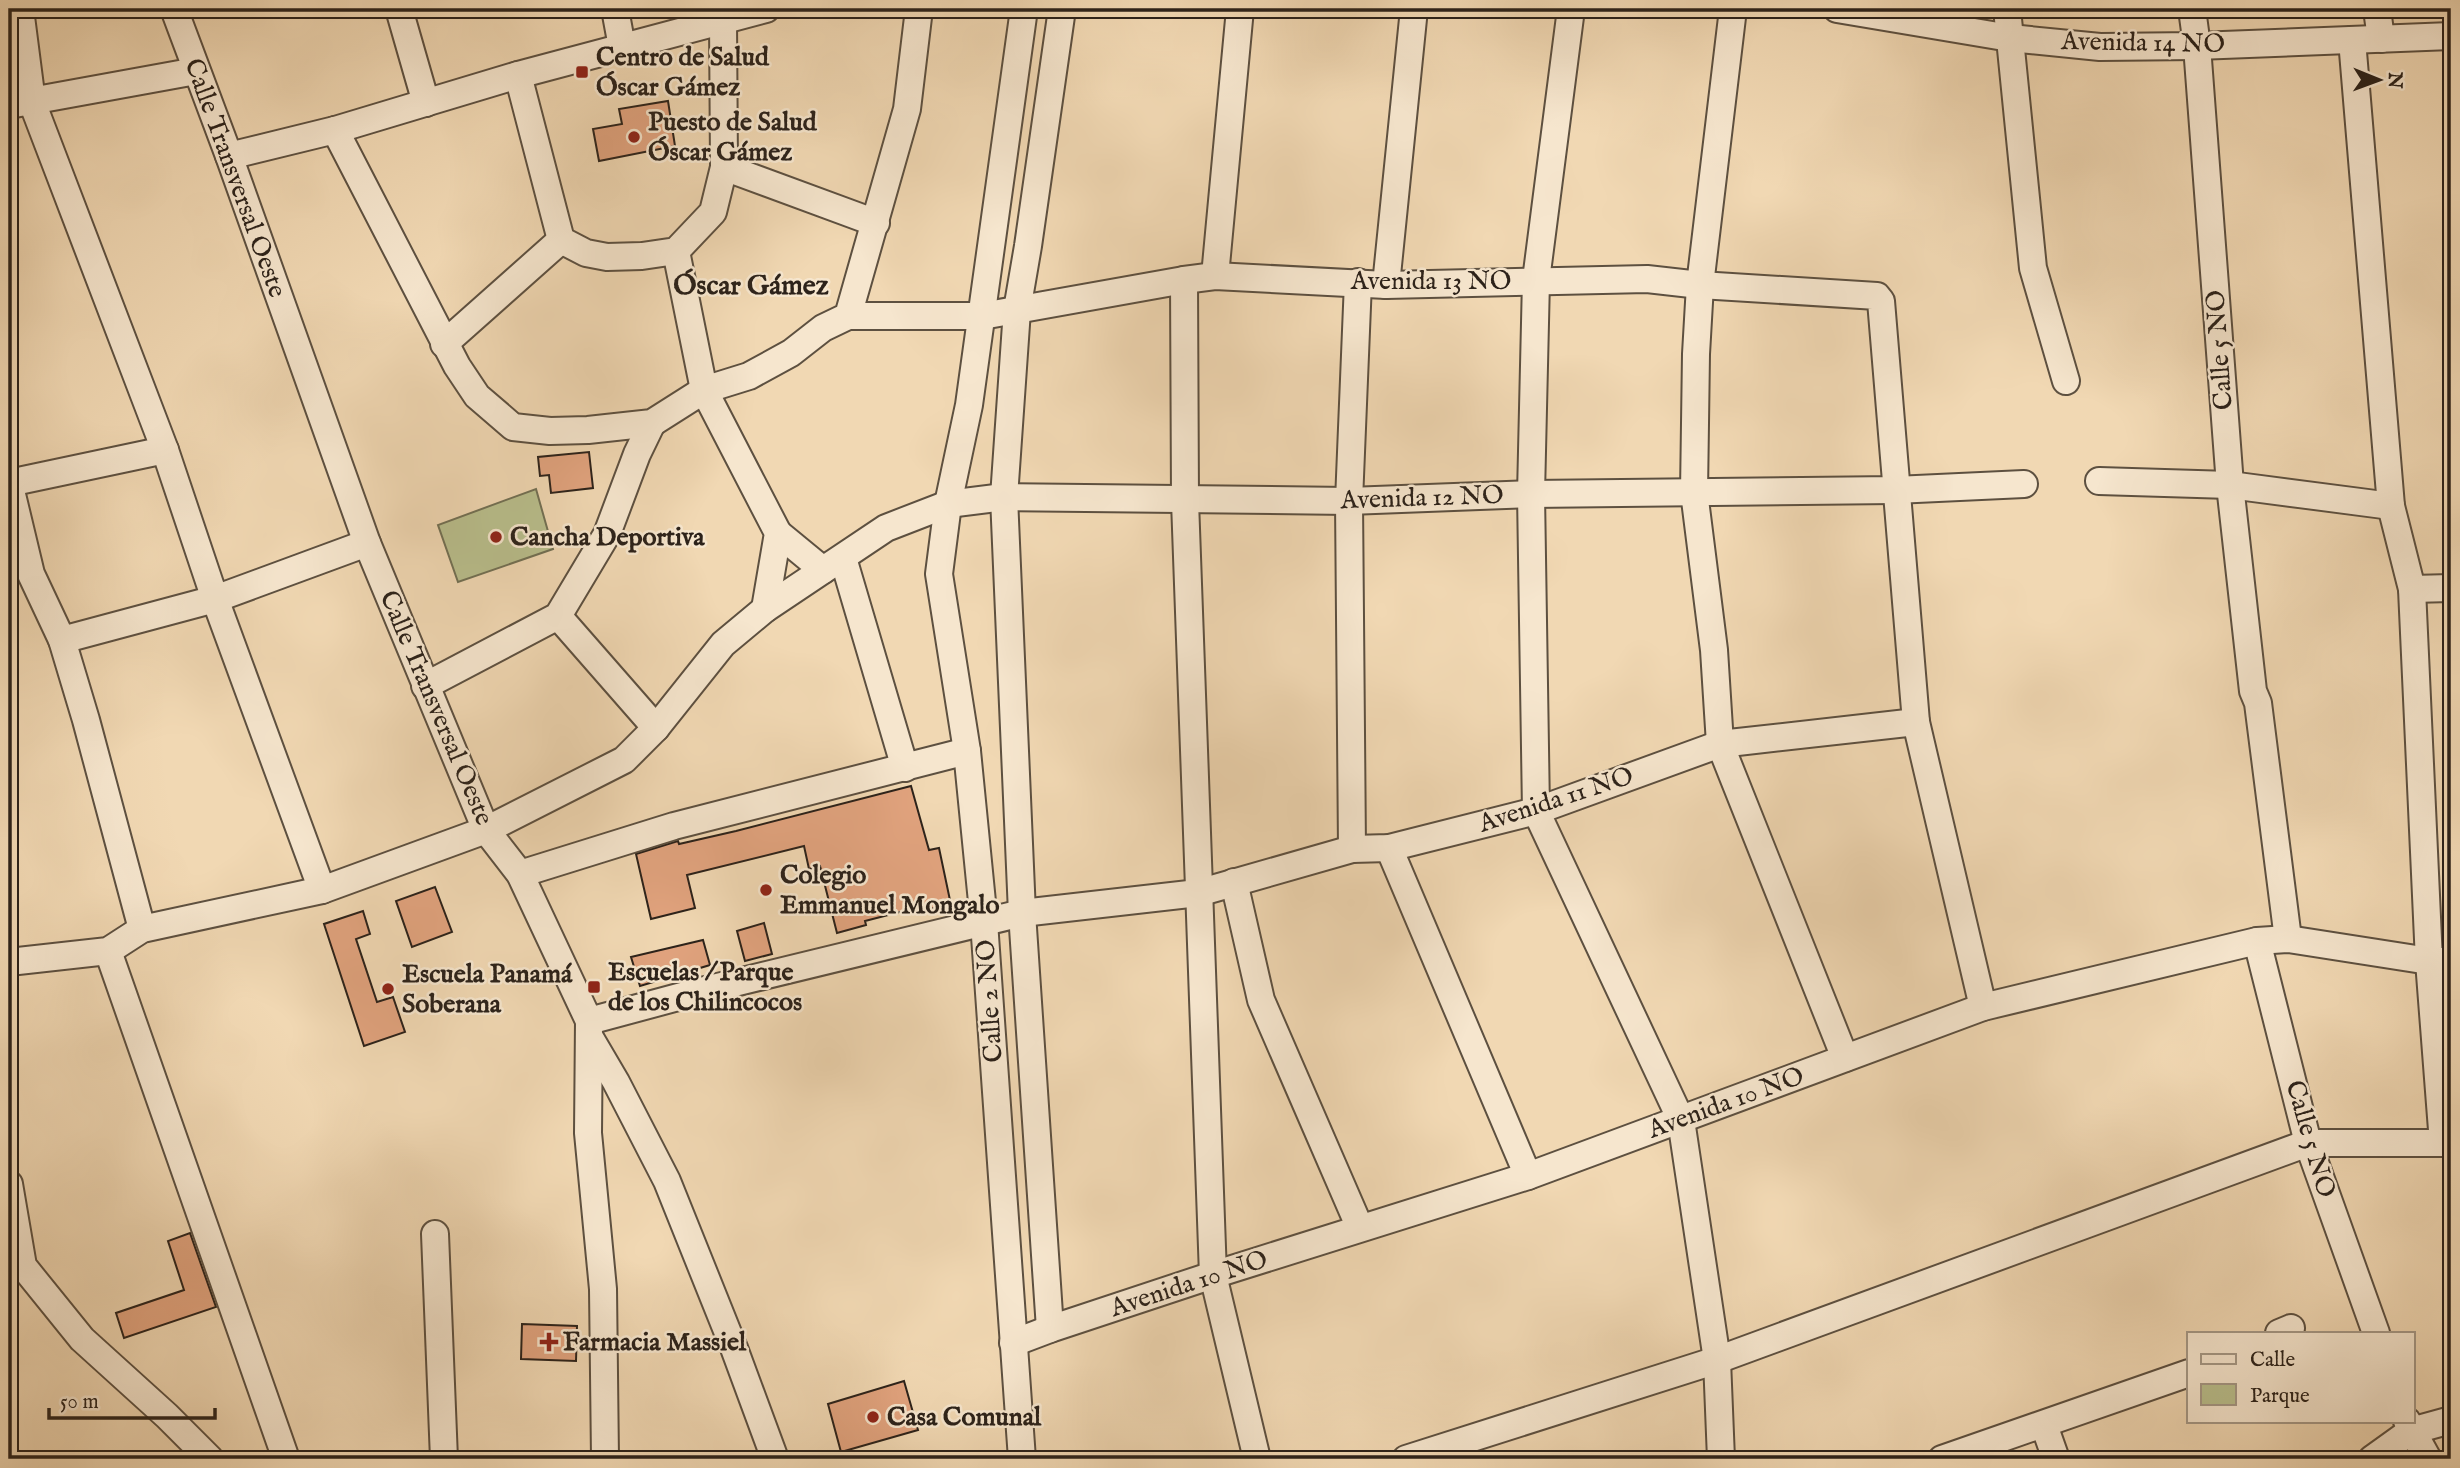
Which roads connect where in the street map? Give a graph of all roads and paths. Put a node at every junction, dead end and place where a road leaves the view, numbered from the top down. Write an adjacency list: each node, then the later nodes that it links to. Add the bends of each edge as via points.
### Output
1 (20, 9): 26 (street)
2 (174, 9): 24 (street, Calle Transversal Oeste)
3 (399, 9): 27 (street)
4 (615, 9): 23 (street)
5 (766, 9): 17 (street)
6 (919, 9): 31 (street, via 907,109)
7 (1024, 9): 42 (street, Calle 2 NO)
8 (1062, 9): 40 (street)
9 (1240, 9): 34 (street)
10 (1414, 9): 38 (street)
11 (1570, 9): 36 (street)
12 (1734, 9): 39 (street)
13 (1837, 9): 19 (street, Avenida 14 NO)
14 (2007, 9): 19 (street)
15 (2192, 9): 22 (street, Calle 5 NO)
16 (2377, 9): 20 (street)
17 (723, 20): 23 (street); 30 (street)
18 (2451, 36): 20 (street, Avenida 14 NO)
19 (2010, 38): 22 (street, Avenida 14 NO, via 2101,47); 44 (street, via 2033,268)
20 (2381, 38): 21 (street, Avenida 14 NO)
21 (2352, 40): 22 (street, Avenida 14 NO); 59 (street)
22 (2197, 46): 51 (street, Calle 5 NO)
23 (622, 47): 25 (street)
24 (196, 71): 26 (street); 29 (street, Calle Transversal Oeste)
25 (518, 75): 27 (street); 32 (street)
26 (20, 103): 47 (street)
27 (426, 103): 28 (street)
28 (335, 130): 29 (street); 43 (street)
29 (229, 156): 61 (street, Calle Transversal Oeste)
30 (724, 167): 31 (street); 33 (street, via 713,212)
31 (876, 223): 41 (street)
32 (561, 240): 33 (street, via 586,253 607,257); 43 (street)
33 (676, 251): 45 (street)
34 (1215, 276): 35 (street, Avenida 13 NO); 37 (street, Avenida 13 NO)
35 (1184, 280): 40 (street, Avenida 13 NO); 56 (street)
36 (1536, 280): 38 (street, Avenida 13 NO); 39 (street, Avenida 13 NO, via 1647,279); 54 (street)
37 (1358, 282): 38 (street, Avenida 13 NO); 57 (street)
38 (1386, 285)
39 (1699, 285): 52 (street, Avenida 13 NO, via 1877,296); 53 (street)
40 (1017, 310): 42 (street, Avenida 13 NO); 55 (street)
41 (848, 316): 42 (street, Avenida 13 NO); 45 (street, via 749,376)
42 (982, 316): 58 (street, Calle 2 NO)
43 (444, 344): 46 (street, via 477,396 513,427 588,430)
44 (2066, 381)
45 (704, 390): 46 (street); 60 (street)
46 (652, 422): 68 (street, via 607,534)
47 (165, 450): 49 (street); 66 (street)
48 (2099, 481): 51 (street)
49 (9, 482): 63 (street)
50 (2024, 484): 52 (street, Avenida 12 NO)
51 (2230, 485): 59 (street); 87 (street, Calle 5 NO)
52 (1895, 490): 53 (street, Avenida 12 NO); 71 (street)
53 (1694, 492): 54 (street, Avenida 12 NO); 73 (street, via 1714,650)
54 (1531, 494): 57 (street, Avenida 12 NO); 76 (street)
55 (1003, 497): 56 (street, Avenida 12 NO); 58 (street, Avenida 12 NO); 84 (street)
56 (1185, 501): 57 (street, Avenida 12 NO); 83 (street)
57 (1349, 501): 79 (street)
58 (948, 504): 62 (street, Avenida 12 NO, via 886,528); 74 (street, Calle 2 NO, via 939,574)
59 (2390, 506): 65 (street)
60 (778, 533): 62 (street); 67 (street)
61 (367, 544): 66 (street); 70 (street, Calle Transversal Oeste)
62 (833, 564): 67 (street, Avenida 12 NO); 75 (street)
63 (20, 575): 69 (street)
64 (2451, 588): 65 (street)
65 (2412, 589): 90 (street)
66 (215, 599): 69 (street); 82 (street)
67 (765, 609): 72 (street, Avenida 12 NO, via 723,644)
68 (558, 615): 70 (street); 72 (street)
69 (62, 640): 86 (street)
70 (425, 686): 77 (street, Calle Transversal Oeste)
71 (1916, 722): 73 (street, Avenida 11 NO); 92 (street)
72 (656, 728): 77 (street, Avenida 12 NO, via 624,760)
73 (1720, 744): 76 (street, Avenida 11 NO); 94 (street)
74 (967, 751): 75 (street); 85 (street, Calle 2 NO)
75 (905, 768): 80 (street, via 674,825)
76 (1536, 811): 78 (street, Avenida 11 NO); 95 (street)
77 (486, 830): 80 (street, Calle Transversal Oeste); 82 (street, Avenida 12 NO)
78 (1389, 848): 79 (street, Avenida 11 NO); 98 (street)
79 (1352, 849): 81 (street, Avenida 11 NO)
80 (520, 874): 93 (street, Calle Transversal Oeste)
81 (1234, 882): 83 (street, Avenida 11 NO); 100 (street, via 1261,1000)
82 (322, 890): 86 (street, Avenida 12 NO)
83 (1198, 893): 84 (street, Avenida 11 NO); 102 (street)
84 (1022, 913): 85 (street, Avenida 11 NO); 103 (street)
85 (984, 922): 93 (street, Avenida 11 NO, via 693,993); 105 (street, Calle 2 NO)
86 (142, 929): 89 (street)
87 (2288, 939): 88 (street, Avenida 10 NO); 90 (street, Avenida 10 NO)
88 (2257, 941): 92 (street, Avenida 10 NO); 96 (street, Calle 5 NO)
89 (108, 951): 91 (street); 113 (street)
90 (2440, 961): 97 (street)
91 (9, 962)
92 (1983, 1007): 94 (street, Avenida 10 NO)
93 (589, 1028): 115 (street, Calle Transversal Oeste, via 588,1133 603,1289); 116 (street, via 667,1181)
94 (1845, 1058): 95 (street, Avenida 10 NO)
95 (1681, 1120): 98 (street, Avenida 10 NO); 106 (street)
96 (2308, 1143): 97 (street); 104 (street, Calle 5 NO); 106 (street)
97 (2447, 1143)
98 (1528, 1176): 100 (street, Avenida 10 NO)
99 (9, 1184): 112 (street, via 23,1266 82,1339)
100 (1360, 1228): 102 (street, Avenida 10 NO)
101 (435, 1234): 114 (street)
102 (1213, 1275): 103 (street, Avenida 10 NO); 118 (street)
103 (1050, 1329): 105 (street, Avenida 10 NO)
104 (2376, 1332)
105 (1013, 1343): 117 (street, Calle 2 NO)
106 (1717, 1360): 111 (street); 120 (street)
107 (2187, 1374): 109 (street)
108 (2451, 1420): 110 (street)
109 (2044, 1425): 121 (street); 122 (street)
110 (2409, 1426): 123 (street); 124 (street)
111 (1446, 1454): 119 (street)
112 (210, 1459)
113 (286, 1459)
114 (444, 1459)
115 (605, 1459)
116 (775, 1459)
117 (1022, 1459)
118 (1257, 1459)
119 (1406, 1459)
120 (1721, 1459)
121 (1942, 1459)
122 (2056, 1459)
123 (2372, 1459)
124 (2428, 1459)

